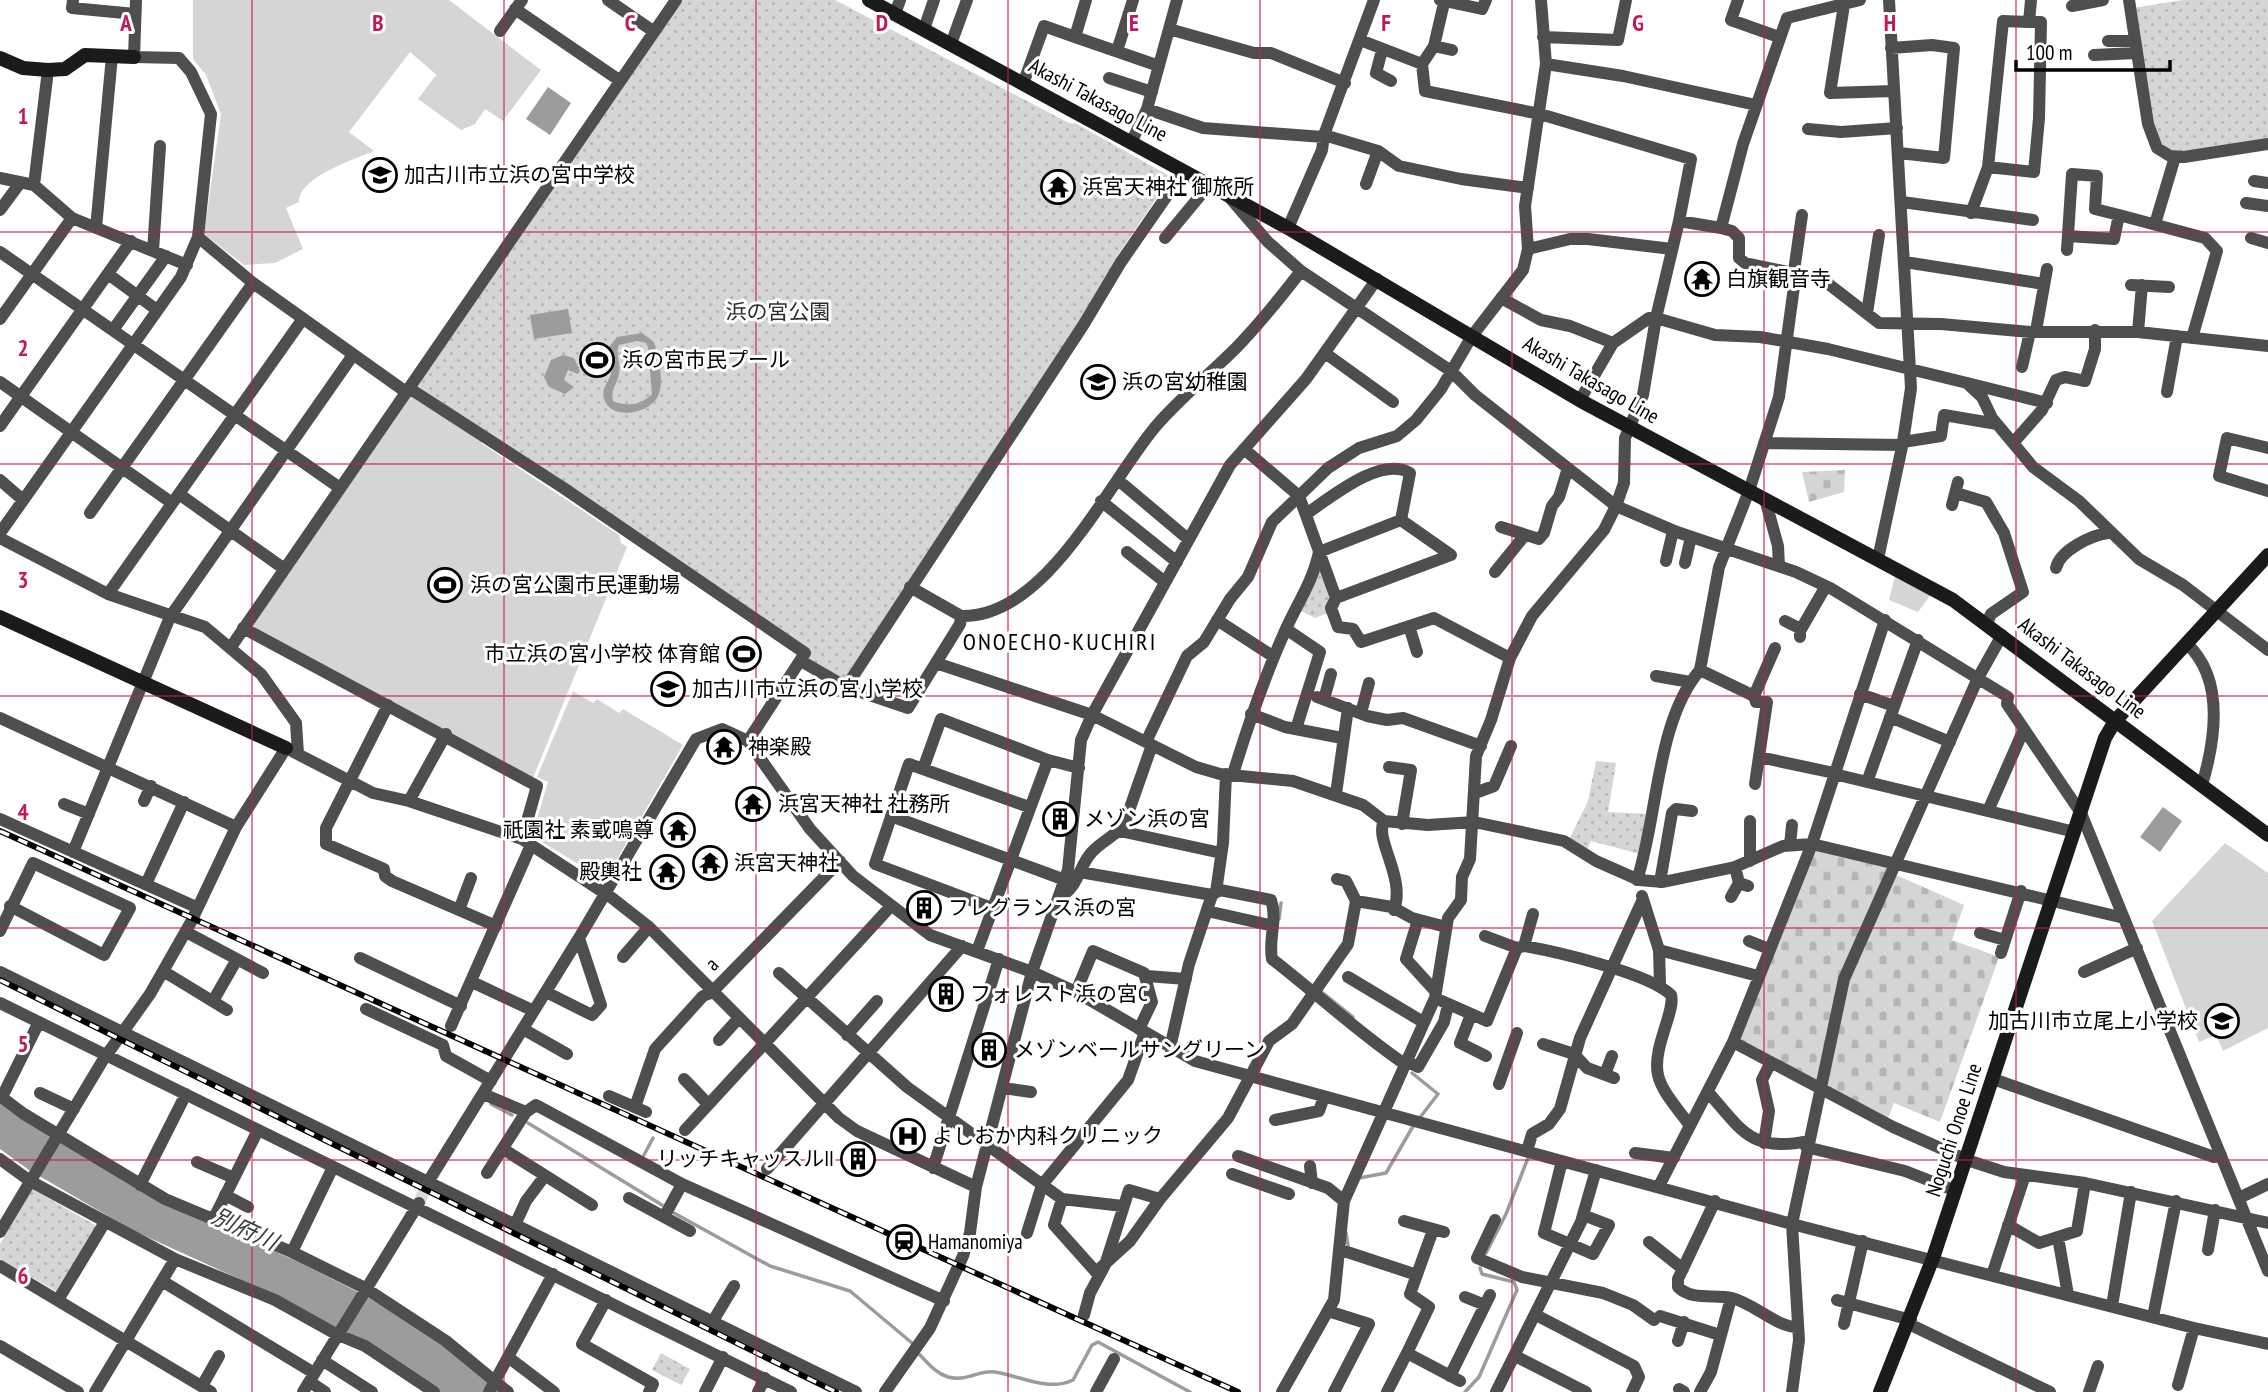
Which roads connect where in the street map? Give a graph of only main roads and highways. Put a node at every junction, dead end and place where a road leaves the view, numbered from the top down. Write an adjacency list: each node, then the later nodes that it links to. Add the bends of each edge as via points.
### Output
1 (869, 0): 2 (main road, Akashi Takasago Line)
2 (898, 7): 7 (main road, Akashi Takasago Line, via 924,29 1288,228 1580,400 1946,596)
3 (134, 57): 4 (main road, via 85,55 65,69 48,70 23,68)
4 (0, 58)
5 (2268, 555): 7 (main road, Noguchi Onoe Line)
6 (0, 617): 8 (main road)
7 (2115, 720): 9 (main road, Akashi Takasago Line); 10 (main road, Noguchi Onoe Line, via 2102,746 1933,1258)
8 (292, 751)
9 (2268, 835)
10 (1880, 1392)

